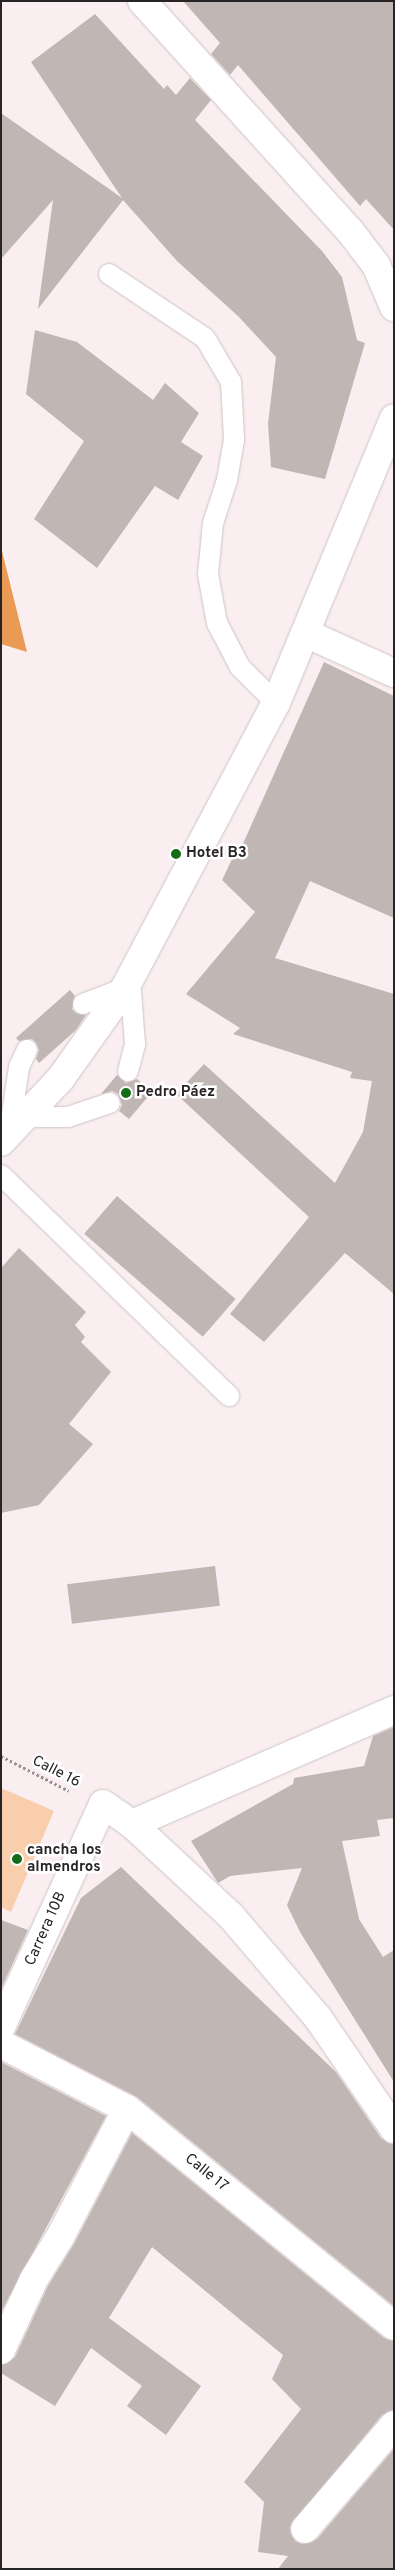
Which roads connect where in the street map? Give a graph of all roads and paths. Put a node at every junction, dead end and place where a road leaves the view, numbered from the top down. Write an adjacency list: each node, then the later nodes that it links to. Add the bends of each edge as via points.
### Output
1 (142, 1): 3 (street, via 350,231 376,265)
2 (108, 274): 7 (lane, via 205,338 232,382 234,440 227,480 213,523 208,574 217,623 240,667)
3 (394, 306)
4 (394, 418): 5 (street)
5 (305, 633): 6 (street); 7 (street)
6 (394, 673)
7 (276, 703): 8 (street)
8 (127, 984): 9 (lane); 11 (lane, via 134,1044); 13 (street, via 60,1078)
9 (83, 1004)
10 (28, 1050): 13 (lane, via 19,1067)
11 (128, 1071)
12 (110, 1102): 13 (lane)
13 (12, 1131)
14 (1, 1174): 15 (lane)
15 (229, 1396)
16 (394, 1710): 19 (street)
17 (1, 1756): 18 (path, Calle 16, via 81,1797)
18 (103, 1804): 19 (street); 20 (street, Carrera 10B)
19 (132, 1824): 23 (street, via 231,1916 318,2018)
20 (1, 2027)
21 (1, 2044): 22 (street, Calle 17)
22 (127, 2109): 24 (street, Calle 17); 25 (street, via 60,2237 34,2279)
23 (394, 2129)
24 (394, 2326)
25 (1, 2350)
26 (394, 2425): 27 (street)
27 (305, 2529)

